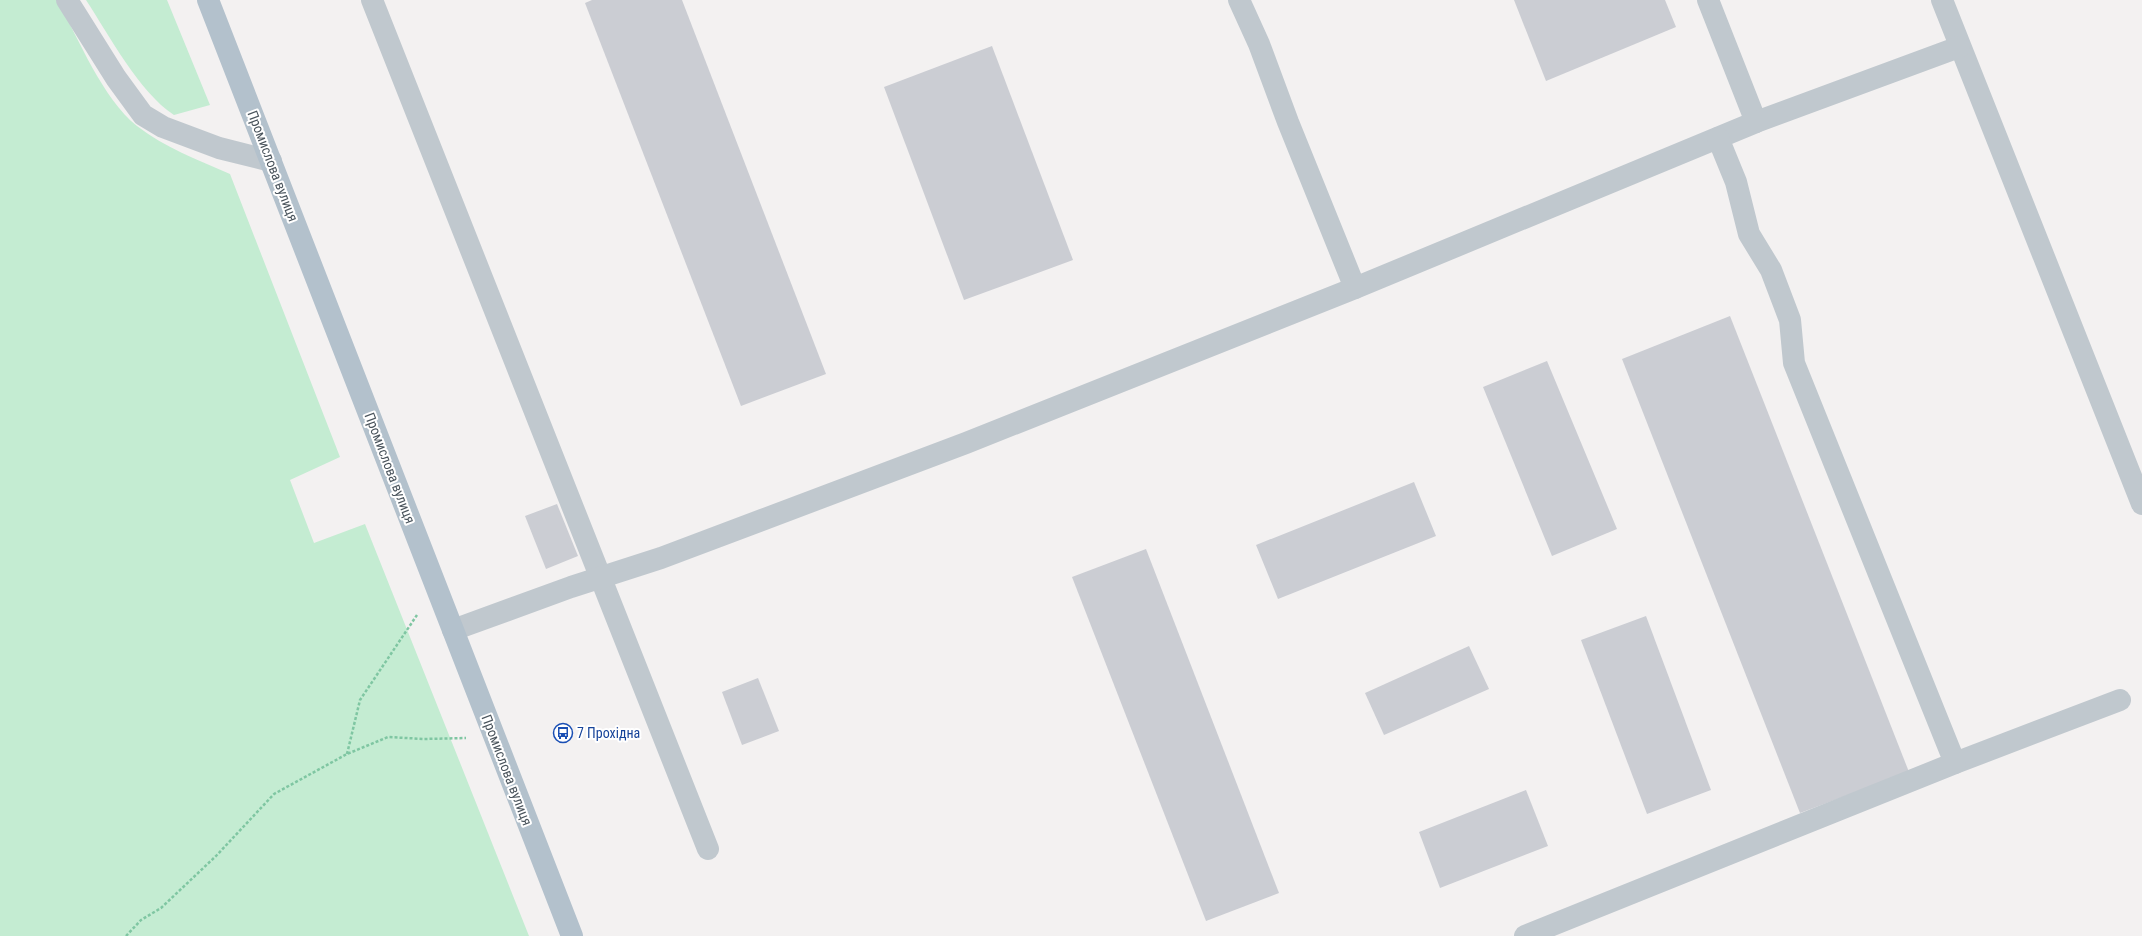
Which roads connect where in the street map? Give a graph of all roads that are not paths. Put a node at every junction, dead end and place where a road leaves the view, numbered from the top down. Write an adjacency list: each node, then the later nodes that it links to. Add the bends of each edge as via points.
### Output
1 (67, 0): 10 (lane, via 116,78 143,115 163,127 212,145)
2 (208, 0): 10 (main road, Промислова вулиця)
3 (372, 0): 13 (lane)
4 (1239, 0): 11 (lane, via 1260,44 1288,122)
5 (1708, 0): 8 (lane)
6 (1942, 0): 7 (lane)
7 (1959, 47): 8 (lane); 12 (lane)
8 (1756, 122): 9 (lane)
9 (1718, 138): 11 (lane); 16 (lane, via 1736,182 1749,234 1771,270 1790,320 1794,363)
10 (271, 161): 14 (main road, Промислова вулиця)
11 (1355, 288): 13 (lane, via 958,446 661,558)
12 (2142, 504)
13 (600, 577): 14 (lane); 17 (lane)
14 (453, 630): 18 (main road, Промислова вулиця)
15 (2120, 700): 16 (lane)
16 (1955, 763): 19 (lane)
17 (708, 849)
18 (572, 936)
19 (1525, 936)

